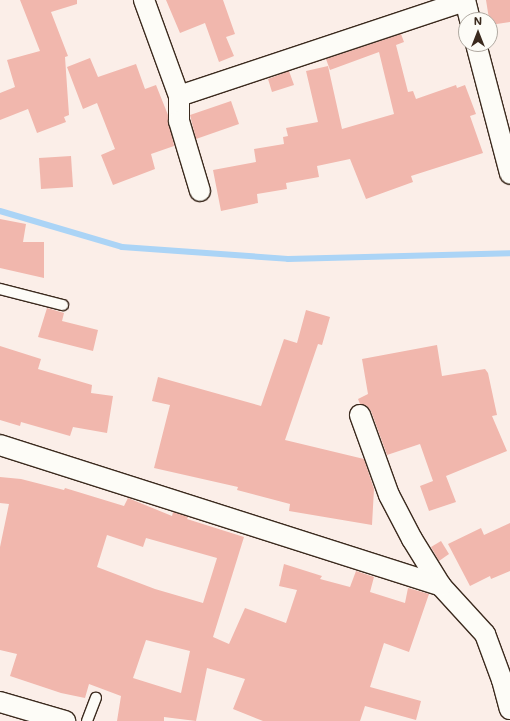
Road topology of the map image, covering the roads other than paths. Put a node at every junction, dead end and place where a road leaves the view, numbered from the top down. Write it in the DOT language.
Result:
graph roads {
  1 [pos="144,0"];
  2 [pos="465,1"];
  3 [pos="468,12"];
  4 [pos="478,52"];
  5 [pos="179,96"];
  6 [pos="510,174"];
  7 [pos="200,191"];
  8 [pos="0,290"];
  9 [pos="64,305"];
  10 [pos="360,415"];
  11 [pos="0,445"];
  12 [pos="440,586"];
  13 [pos="96,698"];
  14 [pos="0,702"];
  15 [pos="510,709"];
  16 [pos="65,721"];
  17 [pos="87,721"];
  1 -- 5 [label="street"];
  2 -- 3 [label="street"];
  2 -- 5 [label="street"];
  4 -- 6 [label="street"];
  5 -- 7 [label="street"];
  8 -- 9 [label="lane"];
  10 -- 12 [label="street"];
  11 -- 12 [label="street"];
  12 -- 15 [label="street"];
  13 -- 17 [label="lane"];
  14 -- 16 [label="street"];
}
